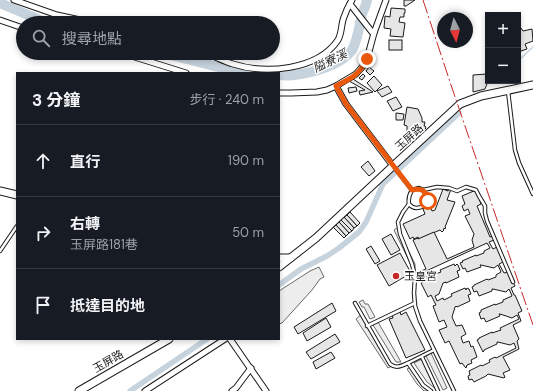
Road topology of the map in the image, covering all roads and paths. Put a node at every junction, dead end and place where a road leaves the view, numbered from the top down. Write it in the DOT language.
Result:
graph roads {
  1 [pos="14,0"];
  2 [pos="386,0"];
  3 [pos="351,4"];
  4 [pos="65,16"];
  5 [pos="0,20"];
  6 [pos="16,26"];
  7 [pos="373,33"];
  8 [pos="144,60"];
  9 [pos="222,60"];
  10 [pos="183,72"];
  11 [pos="533,85"];
  12 [pos="336,86"];
  13 [pos="508,90"];
  14 [pos="280,93"];
  15 [pos="393,166"];
  16 [pos="412,190"];
  17 [pos="423,190"];
  18 [pos="0,191"];
  19 [pos="533,194"];
  20 [pos="16,195"];
  21 [pos="409,204"];
  22 [pos="16,227"];
  23 [pos="0,251"];
  24 [pos="280,258"];
  25 [pos="290,258"];
  26 [pos="280,266"];
  27 [pos="513,282"];
  28 [pos="355,303"];
  29 [pos="415,303"];
  30 [pos="367,326"];
  31 [pos="167,340"];
  32 [pos="223,340"];
  33 [pos="231,340"];
  34 [pos="434,350"];
  35 [pos="422,357"];
  36 [pos="408,363"];
  37 [pos="251,368"];
  38 [pos="79,391"];
  39 [pos="144,391"];
  40 [pos="232,391"];
  41 [pos="266,391"];
  42 [pos="431,391"];
  43 [pos="438,391"];
  44 [pos="454,391"];
  1 -- 4 [label="street"];
  2 -- 7 [label="street"];
  3 -- 7 [label="street"];
  3 -- 9 [label="street"];
  5 -- 6 [label="street"];
  7 -- 12 [label="street"];
  8 -- 10 [label="street"];
  11 -- 13 [label="street, 玉屏路"];
  12 -- 14 [label="street"];
  12 -- 15 [label="street"];
  13 -- 15 [label="street, 玉屏路"];
  13 -- 19 [label="lane"];
  15 -- 16 [label="lane"];
  15 -- 25 [label="street, 玉屏路"];
  16 -- 17 [label="lane"];
  16 -- 21 [label="lane"];
  17 -- 21 [label="lane"];
  17 -- 27 [label="lane"];
  18 -- 20 [label="street"];
  21 -- 29 [label="lane"];
  22 -- 23 [label="lane"];
  24 -- 25 [label="street"];
  25 -- 26 [label="street, 玉屏路"];
  28 -- 30 [label="lane"];
  29 -- 30 [label="lane"];
  29 -- 34 [label="lane"];
  30 -- 36 [label="lane"];
  31 -- 38 [label="street, 玉屏路"];
  32 -- 39 [label="street"];
  33 -- 37 [label="street"];
  34 -- 35 [label="lane"];
  34 -- 44 [label="lane"];
  35 -- 36 [label="lane"];
  35 -- 43 [label="lane"];
  36 -- 42 [label="lane"];
  37 -- 40 [label="street"];
  37 -- 41 [label="street"];
}
